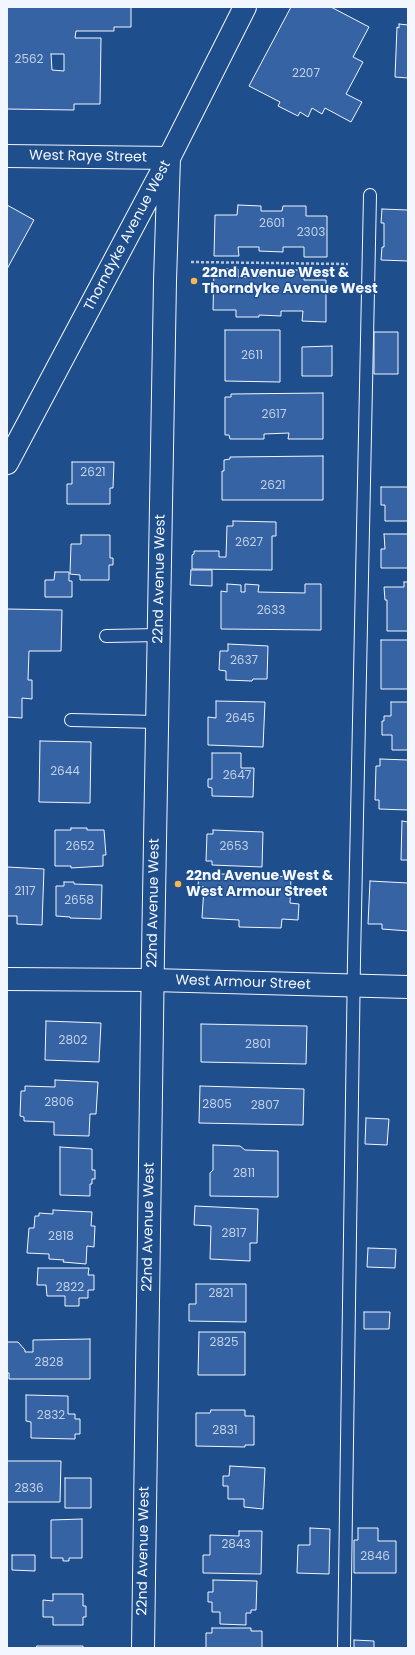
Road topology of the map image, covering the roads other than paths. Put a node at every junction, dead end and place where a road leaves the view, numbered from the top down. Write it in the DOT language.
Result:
graph roads {
  1 [pos="244,7"];
  2 [pos="7,156"];
  3 [pos="169,158"];
  4 [pos="370,195"];
  5 [pos="7,463"];
  6 [pos="159,635"];
  7 [pos="106,636"];
  8 [pos="71,720"];
  9 [pos="158,722"];
  10 [pos="7,979"];
  11 [pos="152,980"];
  12 [pos="354,986"];
  13 [pos="408,987"];
  14 [pos="143,1648"];
  15 [pos="344,1648"];
  1 -- 3 [label="street, Thorndyke Avenue West"];
  2 -- 3 [label="street, West Raye Street"];
  3 -- 5 [label="street, Thorndyke Avenue West"];
  3 -- 6 [label="street, 22nd Avenue West"];
  4 -- 12 [label="lane"];
  6 -- 7 [label="lane"];
  6 -- 9 [label="street, 22nd Avenue West"];
  8 -- 9 [label="lane"];
  9 -- 11 [label="street, 22nd Avenue West"];
  10 -- 11 [label="street, West Armour Street"];
  11 -- 12 [label="street, West Armour Street"];
  11 -- 14 [label="street, 22nd Avenue West"];
  12 -- 13 [label="street, West Armour Street"];
  12 -- 15 [label="lane"];
}
